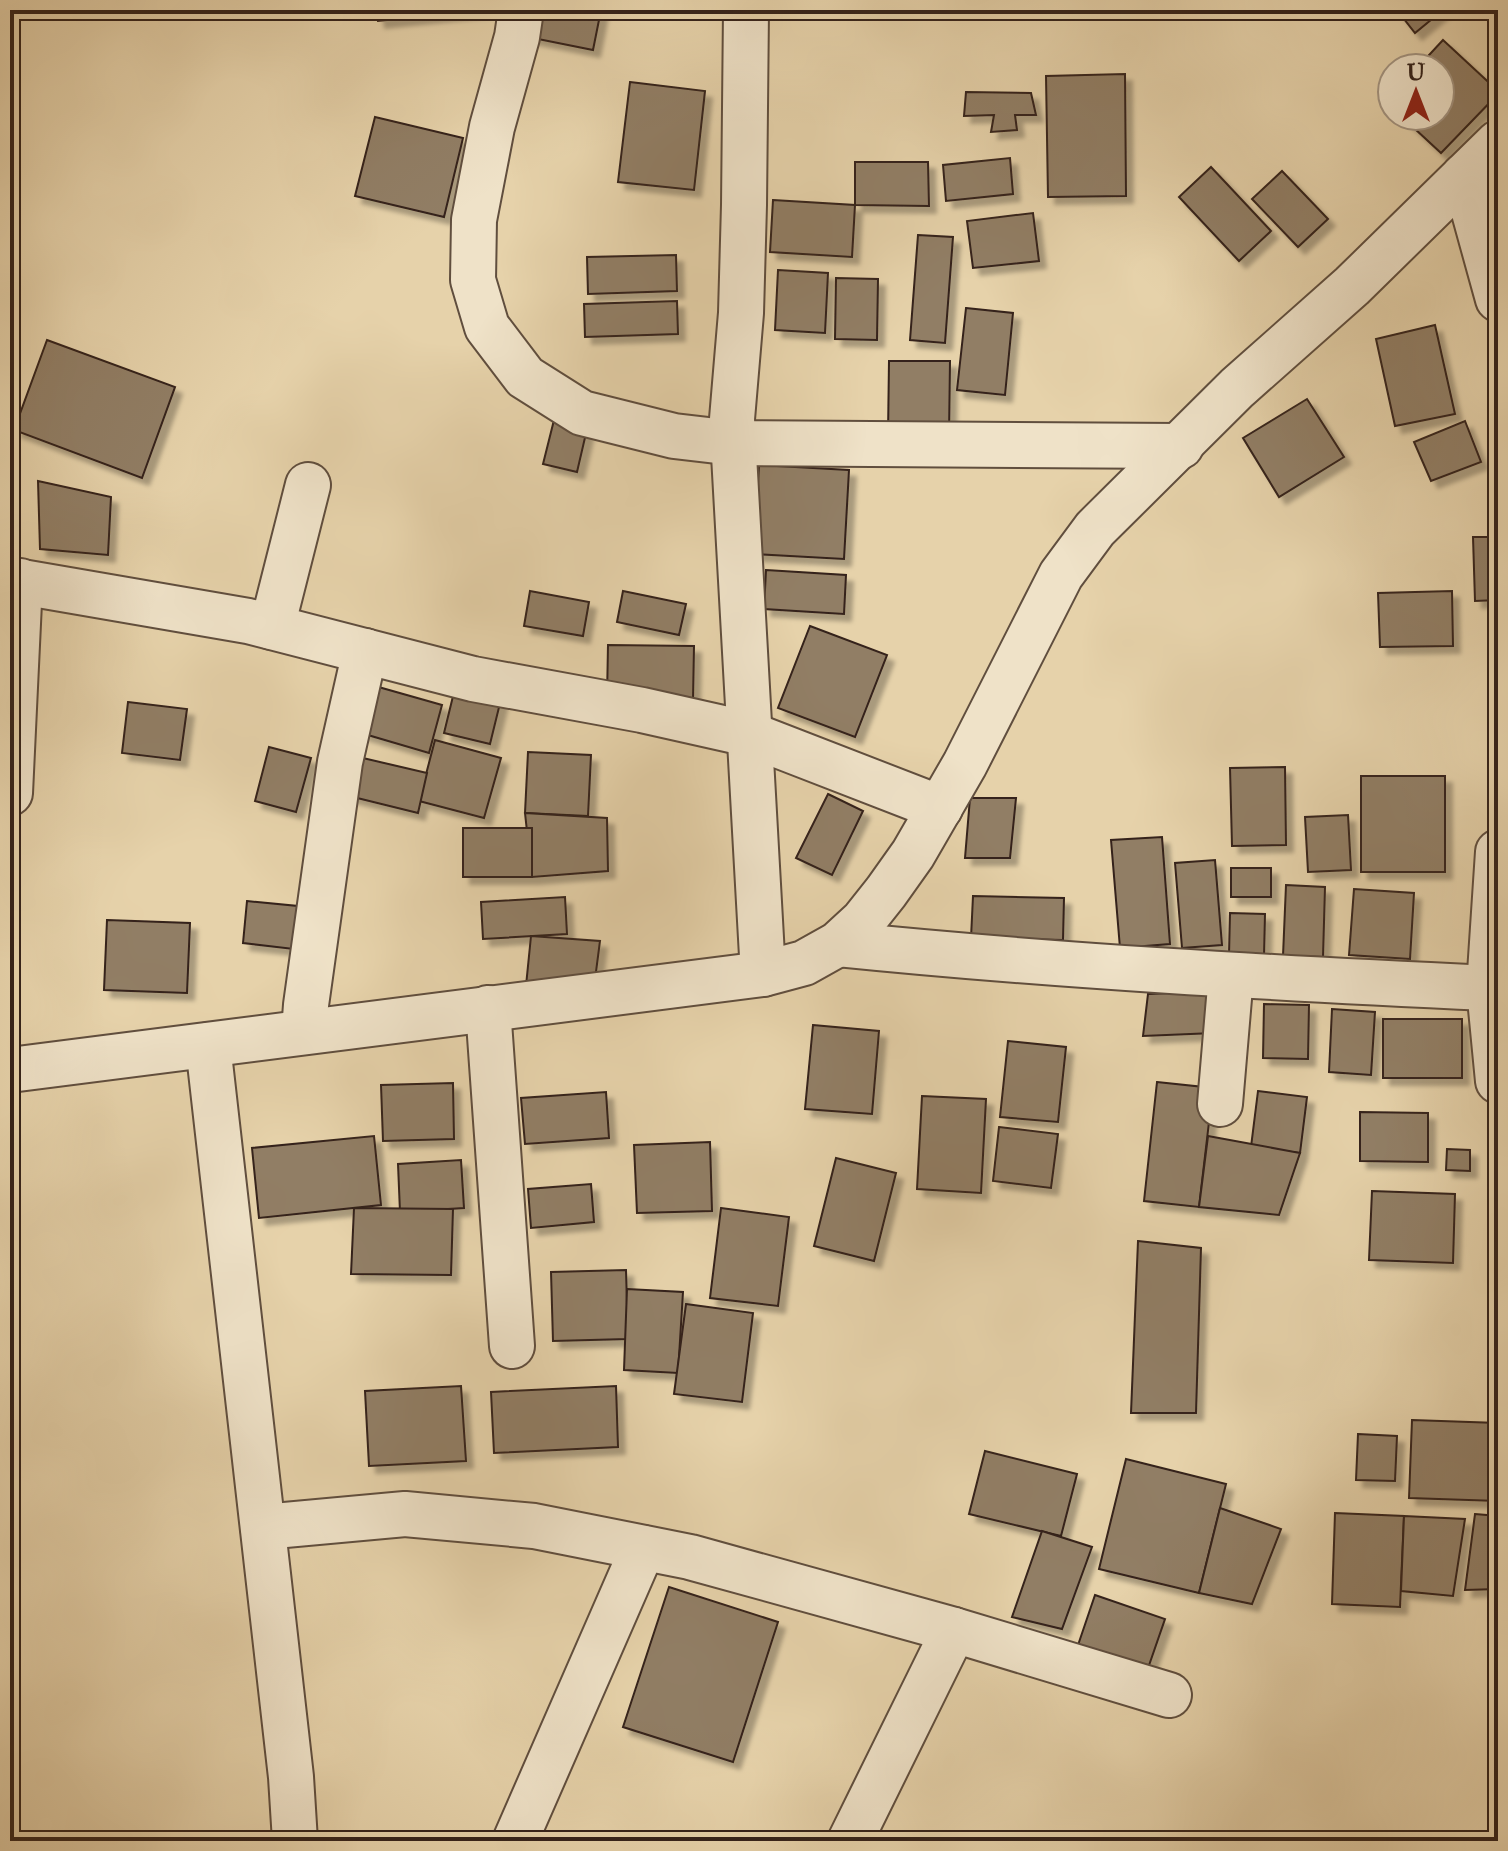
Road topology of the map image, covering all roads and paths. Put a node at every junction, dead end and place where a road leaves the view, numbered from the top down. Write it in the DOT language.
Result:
graph roads {
  1 [pos="521,10"];
  2 [pos="746,10"];
  3 [pos="1498,143"];
  4 [pos="1464,176"];
  5 [pos="1498,299"];
  6 [pos="734,443"];
  7 [pos="1181,446"];
  8 [pos="308,485"];
  9 [pos="15,581"];
  10 [pos="272,627"];
  11 [pos="365,651"];
  12 [pos="749,734"];
  13 [pos="10,793"];
  14 [pos="940,808"];
  15 [pos="1498,852"];
  16 [pos="838,944"];
  17 [pos="763,974"];
  18 [pos="1231,975"];
  19 [pos="1492,977"];
  20 [pos="488,1008"];
  21 [pos="304,1032"];
  22 [pos="208,1045"];
  23 [pos="10,1070"];
  24 [pos="1498,1081"];
  25 [pos="1220,1104"];
  26 [pos="512,1346"];
  27 [pos="263,1527"];
  28 [pos="643,1548"];
  29 [pos="954,1630"];
  30 [pos="1169,1695"];
  31 [pos="295,1841"];
  32 [pos="515,1841"];
  33 [pos="850,1841"];
  1 -- 6 [label="street"];
  2 -- 6 [label="street"];
  3 -- 4 [label="street"];
  4 -- 5 [label="street"];
  4 -- 7 [label="street"];
  6 -- 7 [label="street"];
  6 -- 12 [label="street"];
  7 -- 14 [label="street"];
  8 -- 10 [label="street"];
  9 -- 10 [label="street"];
  9 -- 13 [label="street"];
  10 -- 11 [label="street"];
  11 -- 12 [label="street"];
  11 -- 21 [label="street"];
  12 -- 14 [label="street"];
  12 -- 17 [label="street"];
  14 -- 16 [label="street"];
  15 -- 19 [label="street"];
  16 -- 17 [label="street"];
  16 -- 18 [label="street"];
  17 -- 20 [label="street"];
  18 -- 19 [label="street"];
  18 -- 25 [label="street"];
  19 -- 24 [label="street"];
  20 -- 21 [label="street"];
  20 -- 26 [label="street"];
  21 -- 22 [label="street"];
  22 -- 23 [label="street"];
  22 -- 27 [label="street"];
  27 -- 28 [label="street"];
  27 -- 31 [label="street"];
  28 -- 29 [label="street"];
  28 -- 32 [label="street"];
  29 -- 30 [label="street"];
  29 -- 33 [label="street"];
}
